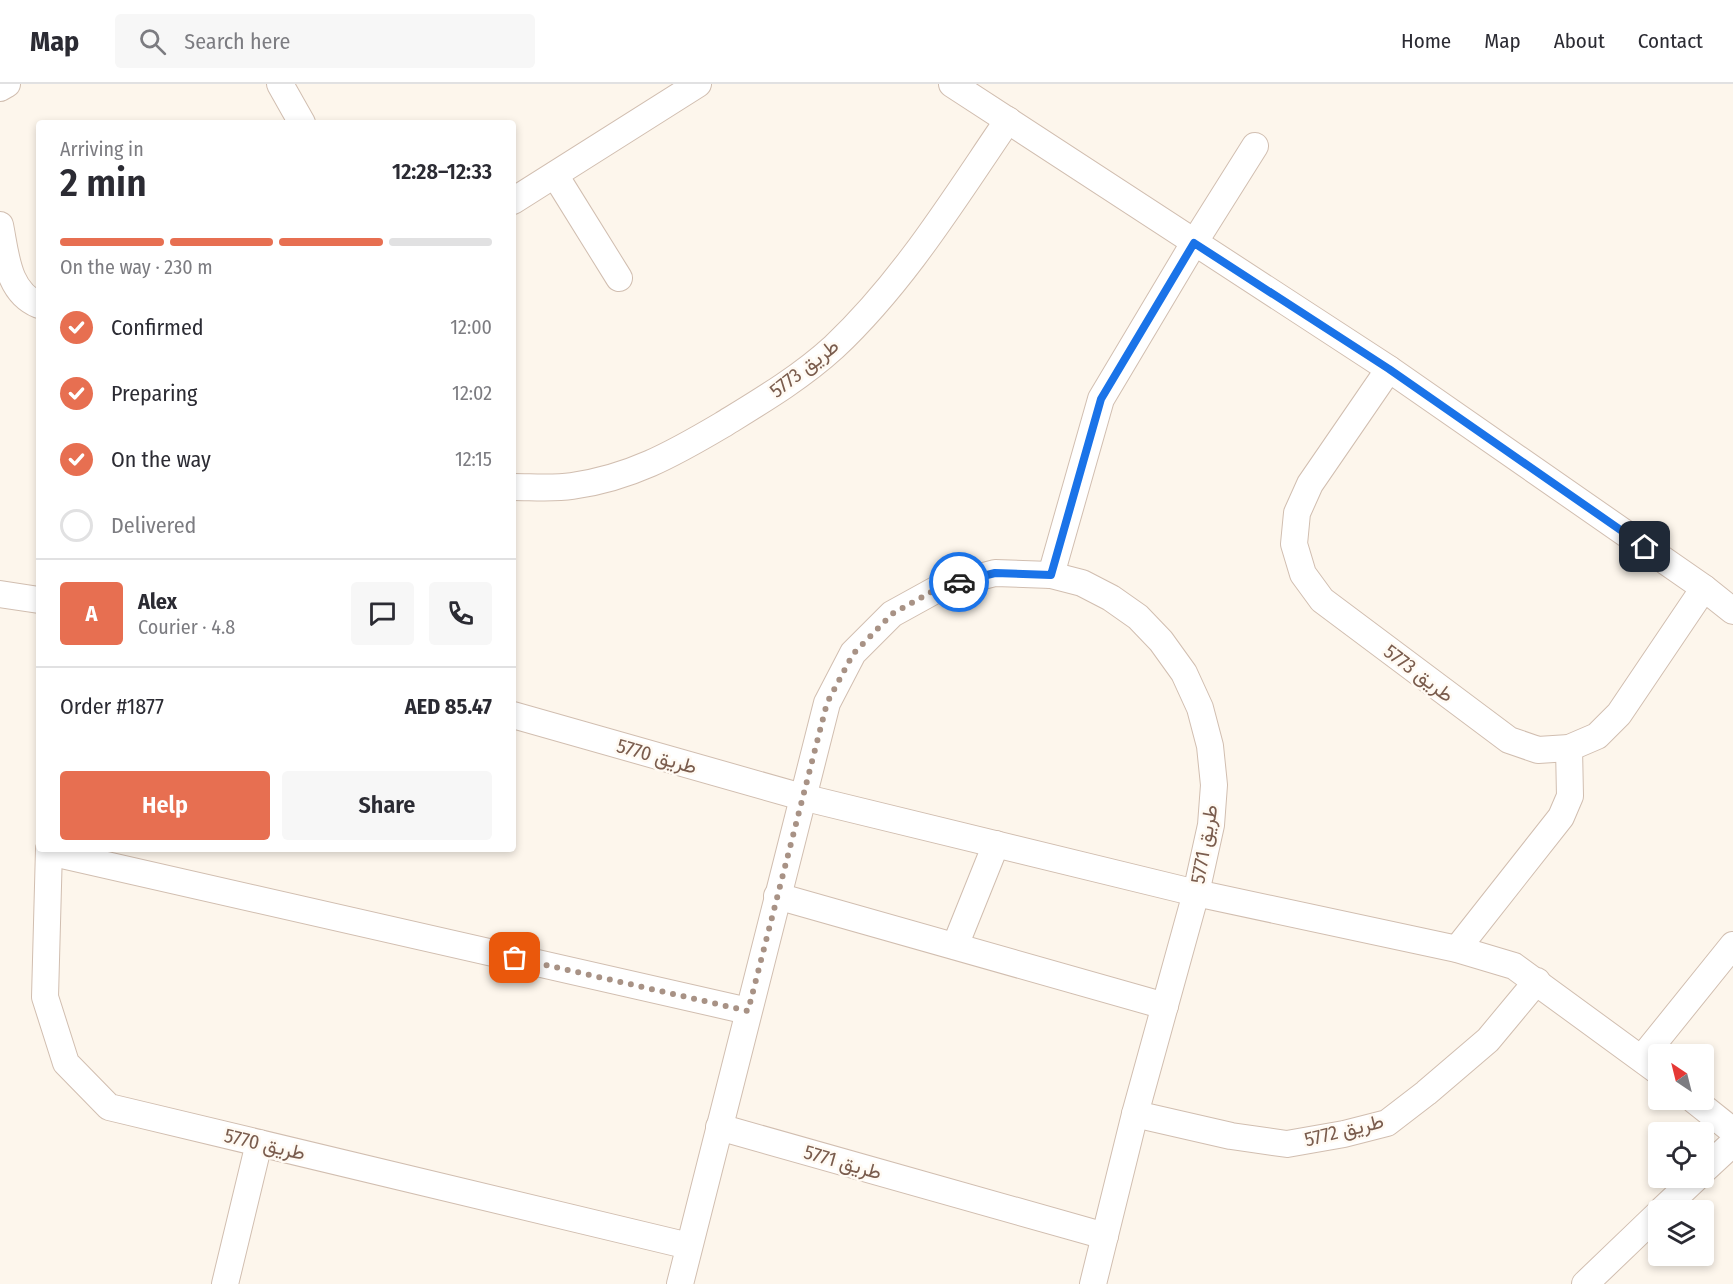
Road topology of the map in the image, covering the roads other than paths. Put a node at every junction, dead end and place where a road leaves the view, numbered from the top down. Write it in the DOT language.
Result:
graph roads {
  1 [pos="7,84"];
  2 [pos="280,84"];
  3 [pos="698,84"];
  4 [pos="952,84"];
  5 [pos="0,88"];
  6 [pos="300,120"];
  7 [pos="1008,120"];
  8 [pos="1255,146"];
  9 [pos="555,175"];
  10 [pos="516,199"];
  11 [pos="0,225"];
  12 [pos="1194,243"];
  13 [pos="619,278"];
  14 [pos="36,304"];
  15 [pos="1389,369"];
  16 [pos="516,487"];
  17 [pos="1051,575"];
  18 [pos="1704,588"];
  19 [pos="0,594"];
  20 [pos="36,600"];
  21 [pos="1733,611"];
  22 [pos="516,716"];
  23 [pos="1569,748"];
  24 [pos="802,797"];
  25 [pos="996,844"];
  26 [pos="49,852"];
  27 [pos="58,852"];
  28 [pos="1196,892"];
  29 [pos="777,896"];
  30 [pos="1733,945"];
  31 [pos="955,946"];
  32 [pos="1457,949"];
  33 [pos="1537,981"];
  34 [pos="1165,1006"];
  35 [pos="748,1011"];
  36 [pos="1665,1044"];
  37 [pos="1648,1063"];
  38 [pos="1707,1110"];
  39 [pos="1135,1114"];
  40 [pos="719,1126"];
  41 [pos="1733,1131"];
  42 [pos="259,1143"];
  43 [pos="1733,1143"];
  44 [pos="1714,1161"];
  45 [pos="1685,1188"];
  46 [pos="1673,1200"];
  47 [pos="1648,1224"];
  48 [pos="1105,1236"];
  49 [pos="689,1246"];
  50 [pos="225,1284"];
  51 [pos="680,1284"];
  52 [pos="1093,1284"];
  53 [pos="1585,1284"];
  1 -- 5 [label="street"];
  2 -- 6 [label="street"];
  3 -- 9 [label="street"];
  4 -- 7 [label="street"];
  7 -- 12 [label="street"];
  7 -- 16 [label="street, طريق 5773"];
  8 -- 12 [label="street"];
  9 -- 10 [label="street"];
  9 -- 13 [label="street"];
  11 -- 14 [label="street"];
  12 -- 15 [label="street"];
  12 -- 17 [label="street"];
  15 -- 18 [label="street"];
  15 -- 23 [label="street, طريق 5773"];
  17 -- 24 [label="street"];
  17 -- 28 [label="street, طريق 5771"];
  18 -- 21 [label="street"];
  18 -- 23 [label="street, طريق 5773"];
  19 -- 20 [label="street"];
  22 -- 24 [label="street, طريق 5770"];
  23 -- 32 [label="street"];
  24 -- 25 [label="street, طريق 5770"];
  24 -- 29 [label="street"];
  25 -- 28 [label="street, طريق 5770"];
  25 -- 31 [label="street"];
  26 -- 42 [label="street, طريق 5770"];
  27 -- 35 [label="street, طريق 5770"];
  28 -- 32 [label="street"];
  28 -- 34 [label="street, طريق 5771"];
  29 -- 31 [label="street"];
  29 -- 35 [label="street"];
  30 -- 36 [label="street"];
  31 -- 34 [label="street"];
  32 -- 33 [label="street"];
  33 -- 37 [label="street"];
  33 -- 39 [label="street, طريق 5772"];
  34 -- 39 [label="street, طريق 5771"];
  35 -- 40 [label="street"];
  38 -- 41 [label="street"];
  39 -- 48 [label="street, طريق 5771"];
  40 -- 48 [label="street, طريق 5771"];
  40 -- 49 [label="street"];
  42 -- 49 [label="street, طريق 5770"];
  42 -- 50 [label="street"];
  43 -- 44 [label="street"];
  45 -- 46 [label="street"];
  47 -- 53 [label="street"];
  48 -- 52 [label="street, طريق 5771"];
  49 -- 51 [label="street"];
}
